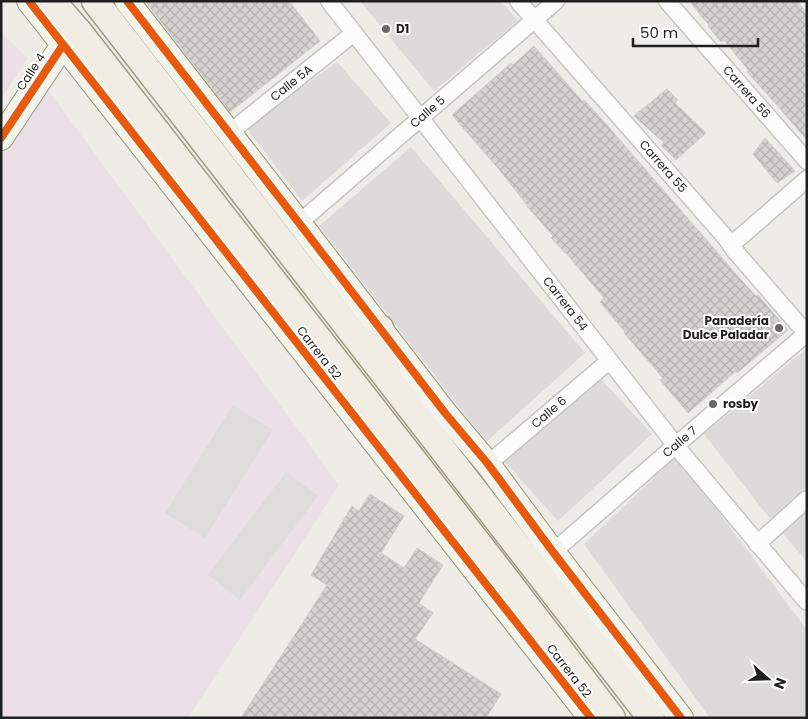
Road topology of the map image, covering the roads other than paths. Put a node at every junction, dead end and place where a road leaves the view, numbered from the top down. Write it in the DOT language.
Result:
graph roads {
  1 [pos="28,1"];
  2 [pos="52,1"];
  3 [pos="95,1"];
  4 [pos="127,1"];
  5 [pos="329,1"];
  6 [pos="518,1"];
  7 [pos="556,1"];
  8 [pos="666,1"];
  9 [pos="535,21"];
  10 [pos="354,33"];
  11 [pos="63,45"];
  12 [pos="421,118"];
  13 [pos="229,133"];
  14 [pos="1,138"];
  15 [pos="807,160"];
  16 [pos="807,179"];
  17 [pos="299,222"];
  18 [pos="731,245"];
  19 [pos="380,328"];
  20 [pos="806,333"];
  21 [pos="609,361"];
  22 [pos="389,380"];
  23 [pos="676,445"];
  24 [pos="488,464"];
  25 [pos="807,499"];
  26 [pos="757,544"];
  27 [pos="554,552"];
  28 [pos="466,558"];
  29 [pos="492,561"];
  30 [pos="807,602"];
  31 [pos="635,697"];
  32 [pos="605,716"];
  33 [pos="651,718"];
  34 [pos="665,718"];
  35 [pos="681,718"];
  1 -- 11 [label="street, Carrera 52"];
  2 -- 29 [label="main road, Carrera 52"];
  3 -- 22 [label="main road"];
  4 -- 13 [label="street"];
  5 -- 10 [label="street, Carrera 54"];
  6 -- 9 [label="street, Carrera 55"];
  7 -- 9 [label="street, Calle 5"];
  8 -- 15 [label="street, Carrera 56"];
  9 -- 12 [label="street, Calle 5"];
  9 -- 18 [label="street, Carrera 55"];
  10 -- 12 [label="street, Carrera 54"];
  10 -- 13 [label="street, Calle 5A"];
  11 -- 14 [label="street, Calle 4"];
  11 -- 28 [label="street, Carrera 52"];
  12 -- 17 [label="street, Calle 5"];
  12 -- 21 [label="street, Carrera 54"];
  13 -- 17 [label="street"];
  16 -- 18 [label="street"];
  17 -- 19 [label="street"];
  18 -- 20 [label="street, Carrera 55"];
  19 -- 22 [label="main road"];
  19 -- 24 [label="street"];
  20 -- 23 [label="street, Calle 7"];
  21 -- 23 [label="street, Carrera 54"];
  21 -- 24 [label="street, Calle 6"];
  22 -- 31 [label="main road"];
  23 -- 26 [label="street, Carrera 54"];
  23 -- 27 [label="street, Calle 7"];
  24 -- 27 [label="street"];
  25 -- 26 [label="street"];
  26 -- 30 [label="street, Carrera 54"];
  27 -- 35 [label="street"];
  28 -- 29 [label="main road"];
  28 -- 32 [label="street, Carrera 52"];
  29 -- 32 [label="main road, Carrera 52"];
  31 -- 33 [label="main road"];
  31 -- 34 [label="main road"];
}
